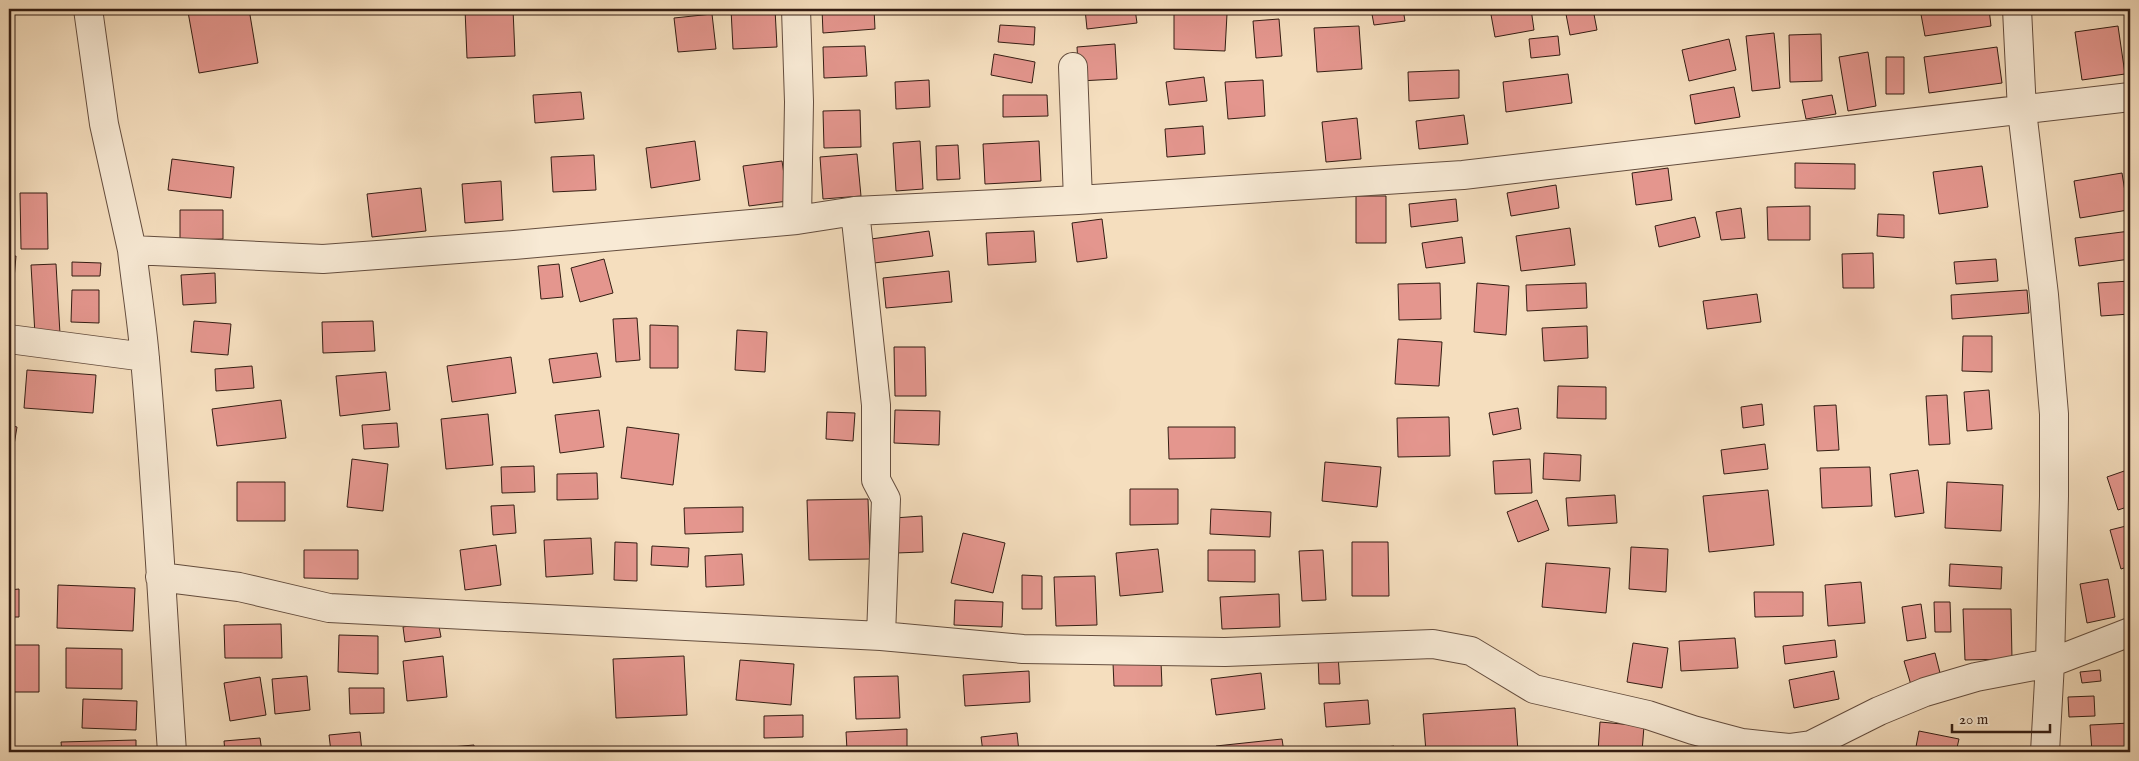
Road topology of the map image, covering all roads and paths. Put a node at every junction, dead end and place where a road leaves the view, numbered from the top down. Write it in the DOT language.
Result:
graph roads {
  1 [pos="88,9"];
  2 [pos="796,9"];
  3 [pos="2017,9"];
  4 [pos="1073,67"];
  5 [pos="2130,97"];
  6 [pos="2022,111"];
  7 [pos="1078,200"];
  8 [pos="855,211"];
  9 [pos="797,220"];
  10 [pos="132,250"];
  11 [pos="9,339"];
  12 [pos="145,357"];
  13 [pos="160,576"];
  14 [pos="2130,632"];
  15 [pos="881,636"];
  16 [pos="2050,663"];
  17 [pos="172,752"];
  18 [pos="2045,752"];
  1 -- 10 [label="street"];
  2 -- 9 [label="street"];
  3 -- 6 [label="street"];
  4 -- 7 [label="street"];
  5 -- 6 [label="street"];
  6 -- 7 [label="street"];
  6 -- 16 [label="street"];
  7 -- 8 [label="street"];
  8 -- 9 [label="street"];
  8 -- 15 [label="street"];
  9 -- 10 [label="street"];
  10 -- 12 [label="street"];
  11 -- 12 [label="street"];
  12 -- 13 [label="street"];
  13 -- 15 [label="street"];
  13 -- 17 [label="street"];
  14 -- 16 [label="street"];
  15 -- 16 [label="street"];
  16 -- 18 [label="street"];
}
